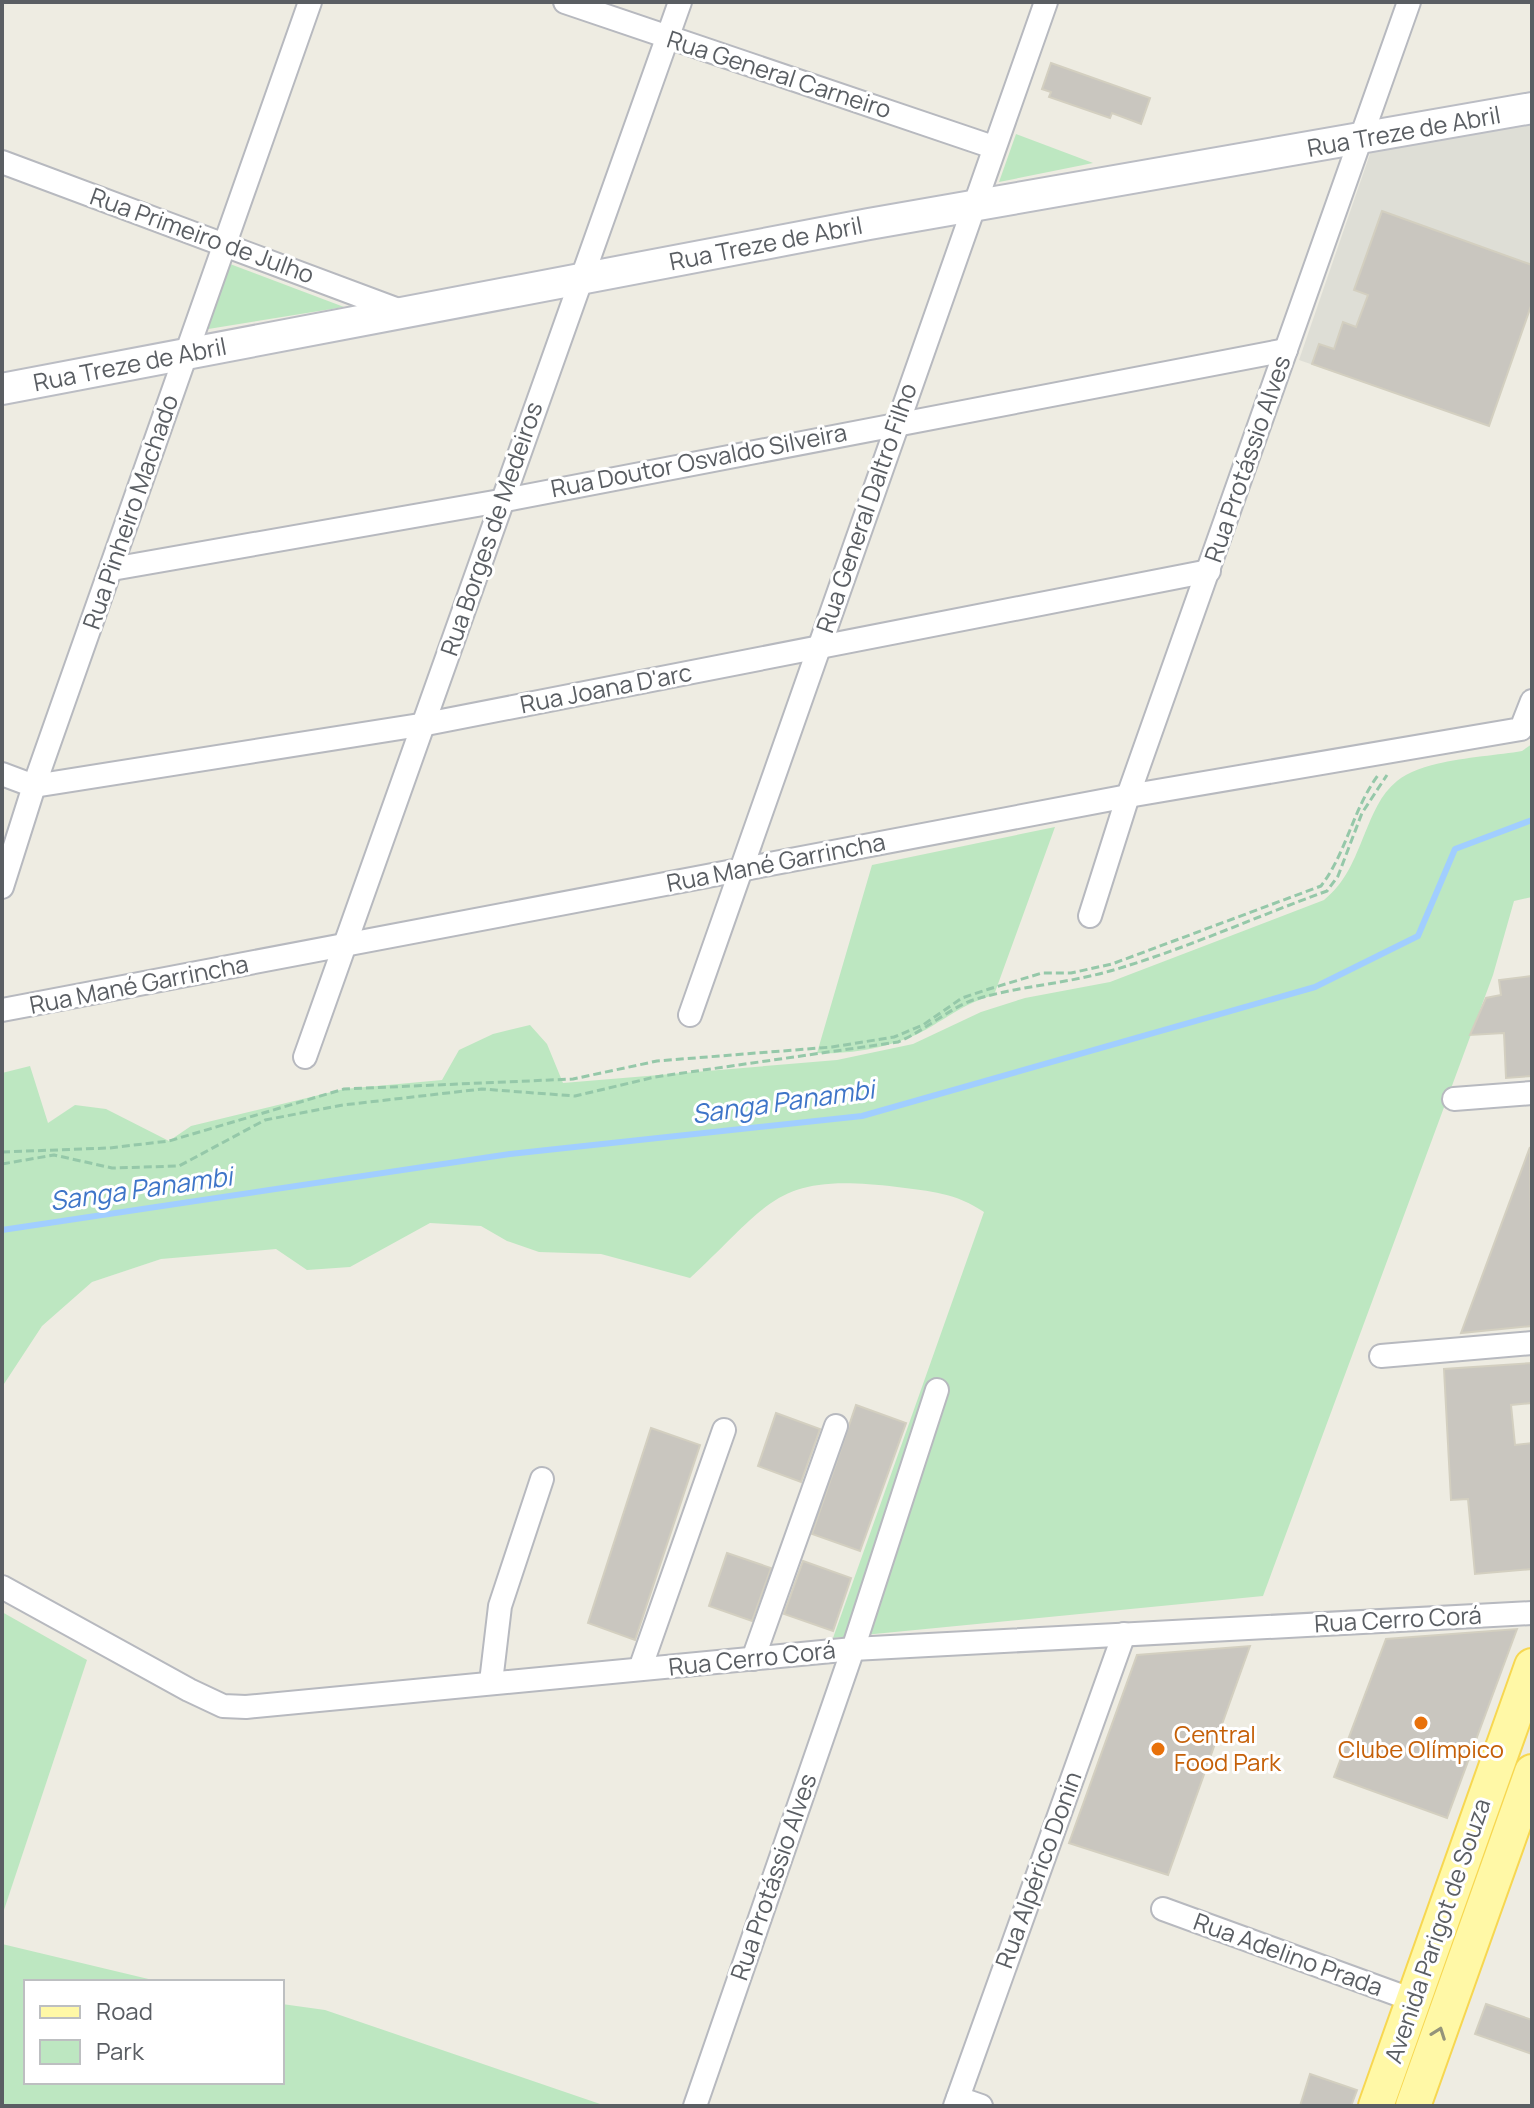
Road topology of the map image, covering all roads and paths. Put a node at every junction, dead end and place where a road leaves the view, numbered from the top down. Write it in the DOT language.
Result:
graph roads {
  1 [pos="310,2"];
  2 [pos="565,2"];
  3 [pos="680,2"];
  4 [pos="1046,2"];
  5 [pos="1409,2"];
  6 [pos="667,39"];
  7 [pos="1532,108"];
  8 [pos="1360,140"];
  9 [pos="993,147"];
  10 [pos="2,162"];
  11 [pos="972,208"];
  12 [pos="225,243"];
  13 [pos="578,280"];
  14 [pos="401,311"];
  15 [pos="1286,350"];
  16 [pos="185,356"];
  17 [pos="2,389"];
  18 [pos="896,422"];
  19 [pos="500,501"];
  20 [pos="112,569"];
  21 [pos="1209,571"];
  22 [pos="818,647"];
  23 [pos="1532,701"];
  24 [pos="426,724"];
  25 [pos="1383,769"];
  26 [pos="1396,769"];
  27 [pos="2,774"];
  28 [pos="34,786"];
  29 [pos="1128,796"];
  30 [pos="739,870"];
  31 [pos="2,887"];
  32 [pos="1090,916"];
  33 [pos="345,947"];
  34 [pos="2,1010"];
  35 [pos="690,1015"];
  36 [pos="305,1057"];
  37 [pos="1532,1093"];
  38 [pos="1454,1099"];
  39 [pos="2,1152"];
  40 [pos="2,1164"];
  41 [pos="1532,1343"];
  42 [pos="1381,1356"];
  43 [pos="937,1390"];
  44 [pos="836,1426"];
  45 [pos="724,1430"];
  46 [pos="542,1479"];
  47 [pos="2,1587"];
  48 [pos="1532,1613"];
  49 [pos="1124,1634"];
  50 [pos="853,1649"];
  51 [pos="753,1659"];
  52 [pos="1532,1666"];
  53 [pos="640,1669"];
  54 [pos="491,1682"];
  55 [pos="1532,1772"];
  56 [pos="1163,1909"];
  57 [pos="1413,2000"];
  58 [pos="956,2102"];
  59 [pos="695,2106"];
  60 [pos="981,2106"];
  61 [pos="1376,2106"];
  62 [pos="1413,2106"];
  1 -- 12 [label="street, Rua Pinheiro Machado"];
  2 -- 6 [label="street, Rua General Carneiro"];
  3 -- 6 [label="street, Rua Borges de Medeiros"];
  4 -- 9 [label="street, Rua General Daltro Filho"];
  5 -- 8 [label="street, Rua Protássio Alves"];
  6 -- 9 [label="street, Rua General Carneiro"];
  6 -- 13 [label="street, Rua Borges de Medeiros"];
  7 -- 8 [label="street, Rua Treze de Abril"];
  8 -- 11 [label="street, Rua Treze de Abril"];
  8 -- 15 [label="street, Rua Protássio Alves"];
  9 -- 11 [label="street, Rua General Daltro Filho"];
  10 -- 12 [label="street, Rua Primeiro de Julho"];
  11 -- 13 [label="street, Rua Treze de Abril"];
  11 -- 18 [label="street, Rua General Daltro Filho"];
  12 -- 14 [label="street, Rua Primeiro de Julho"];
  12 -- 16 [label="street, Rua Pinheiro Machado"];
  13 -- 14 [label="street, Rua Treze de Abril"];
  13 -- 19 [label="street, Rua Borges de Medeiros"];
  14 -- 16 [label="street, Rua Treze de Abril"];
  15 -- 18 [label="street, Rua Doutor Osvaldo Silveira"];
  15 -- 21 [label="street, Rua Protássio Alves"];
  16 -- 17 [label="street, Rua Treze de Abril"];
  16 -- 20 [label="street, Rua Pinheiro Machado"];
  18 -- 19 [label="street, Rua Doutor Osvaldo Silveira"];
  18 -- 22 [label="street, Rua General Daltro Filho"];
  19 -- 20 [label="street, Rua Doutor Osvaldo Silveira"];
  19 -- 24 [label="street, Rua Borges de Medeiros"];
  20 -- 28 [label="street, Rua Pinheiro Machado"];
  21 -- 22 [label="street, Rua Joana D'arc"];
  21 -- 29 [label="street, Rua Protássio Alves"];
  22 -- 24 [label="street, Rua Joana D'arc"];
  22 -- 30 [label="street, Rua General Daltro Filho"];
  23 -- 29 [label="street, Rua Mané Garrincha"];
  24 -- 28 [label="street, Rua Joana D'arc"];
  24 -- 33 [label="street, Rua Borges de Medeiros"];
  25 -- 39 [label="path"];
  26 -- 40 [label="path"];
  27 -- 28 [label="street, Rua Joana D'arc"];
  28 -- 31 [label="street, Rua Pinheiro Machado"];
  29 -- 30 [label="street, Rua Mané Garrincha"];
  29 -- 32 [label="street, Rua Protássio Alves"];
  30 -- 33 [label="street, Rua Mané Garrincha"];
  30 -- 35 [label="street, Rua General Daltro Filho"];
  33 -- 34 [label="street, Rua Mané Garrincha"];
  33 -- 36 [label="street, Rua Borges de Medeiros"];
  37 -- 38 [label="street"];
  41 -- 42 [label="street"];
  43 -- 50 [label="street, Rua Protássio Alves"];
  44 -- 51 [label="street"];
  45 -- 53 [label="street"];
  46 -- 54 [label="street"];
  47 -- 54 [label="street, Rua Cerro Corá"];
  48 -- 49 [label="street, Rua Cerro Corá"];
  49 -- 50 [label="street, Rua Cerro Corá"];
  49 -- 58 [label="street, Rua Alpérico Donin"];
  50 -- 51 [label="street, Rua Cerro Corá"];
  50 -- 59 [label="street, Rua Protássio Alves"];
  51 -- 53 [label="street, Rua Cerro Corá"];
  52 -- 57 [label="main road, Avenida Parigot de Souza"];
  53 -- 54 [label="street, Rua Cerro Corá"];
  62 -- 55 [label="main road, Avenida Parigot de Souza, one-way"];
  56 -- 57 [label="street, Rua Adelino Prada"];
  57 -- 61 [label="main road, Avenida Parigot de Souza"];
  58 -- 60 [label="street"];
}
